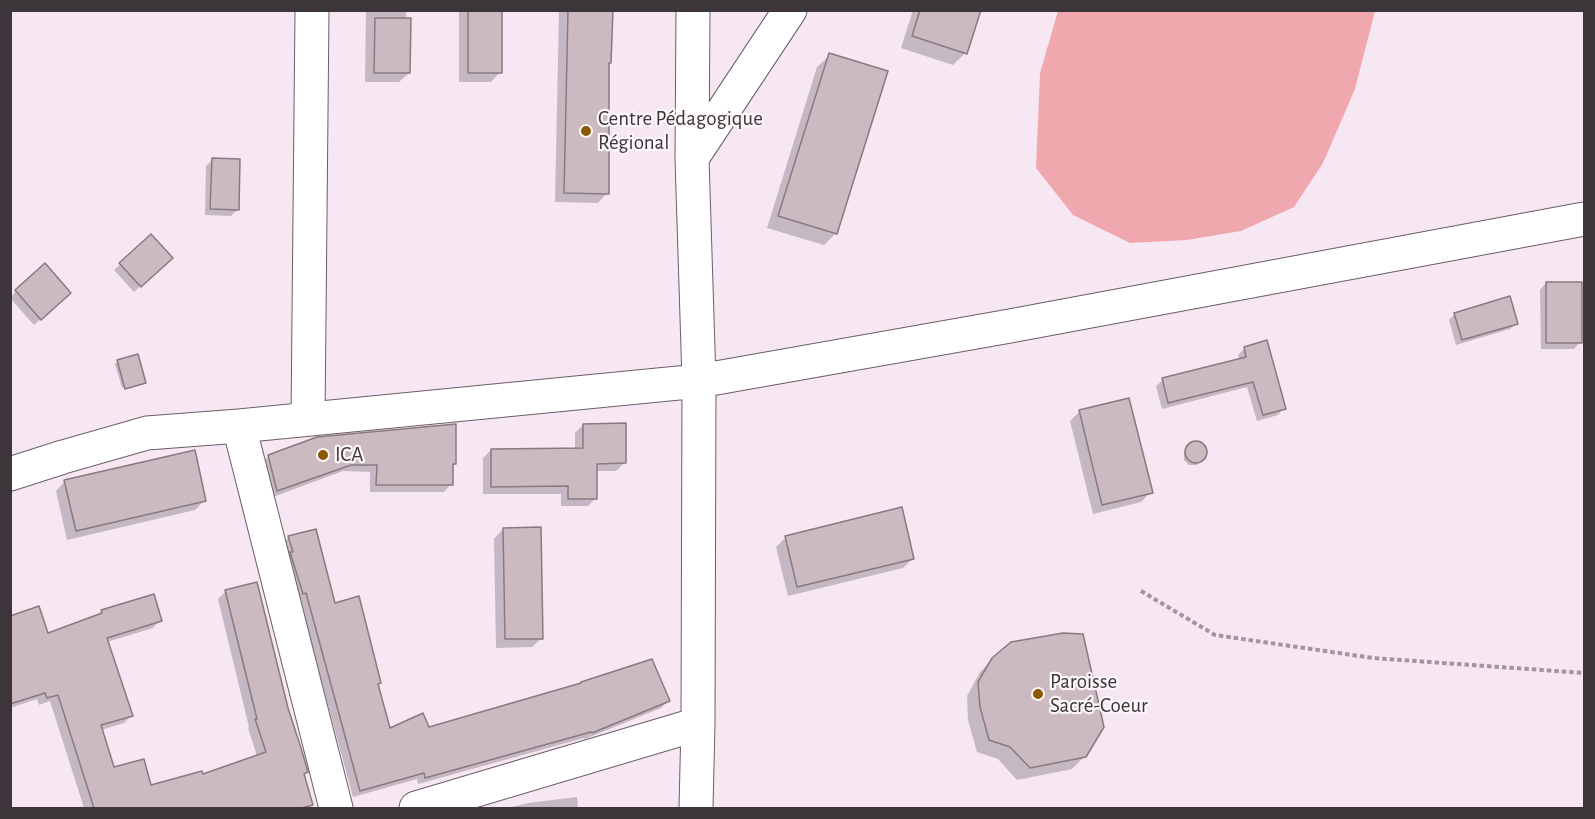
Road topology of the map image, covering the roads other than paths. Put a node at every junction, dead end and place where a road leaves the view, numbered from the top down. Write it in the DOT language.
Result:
graph roads {
  1 [pos="312,10"];
  2 [pos="693,10"];
  3 [pos="789,10"];
  4 [pos="692,158"];
  5 [pos="1584,219"];
  6 [pos="699,381"];
  7 [pos="308,419"];
  8 [pos="239,426"];
  9 [pos="10,474"];
  10 [pos="698,724"];
  11 [pos="336,808"];
  12 [pos="416,808"];
  13 [pos="696,808"];
  1 -- 7 [label="street"];
  2 -- 4 [label="street"];
  3 -- 4 [label="street"];
  4 -- 6 [label="street"];
  5 -- 6 [label="street"];
  6 -- 7 [label="street"];
  6 -- 10 [label="street"];
  7 -- 8 [label="street"];
  8 -- 9 [label="street"];
  8 -- 11 [label="street"];
  10 -- 12 [label="street"];
  10 -- 13 [label="street"];
}
